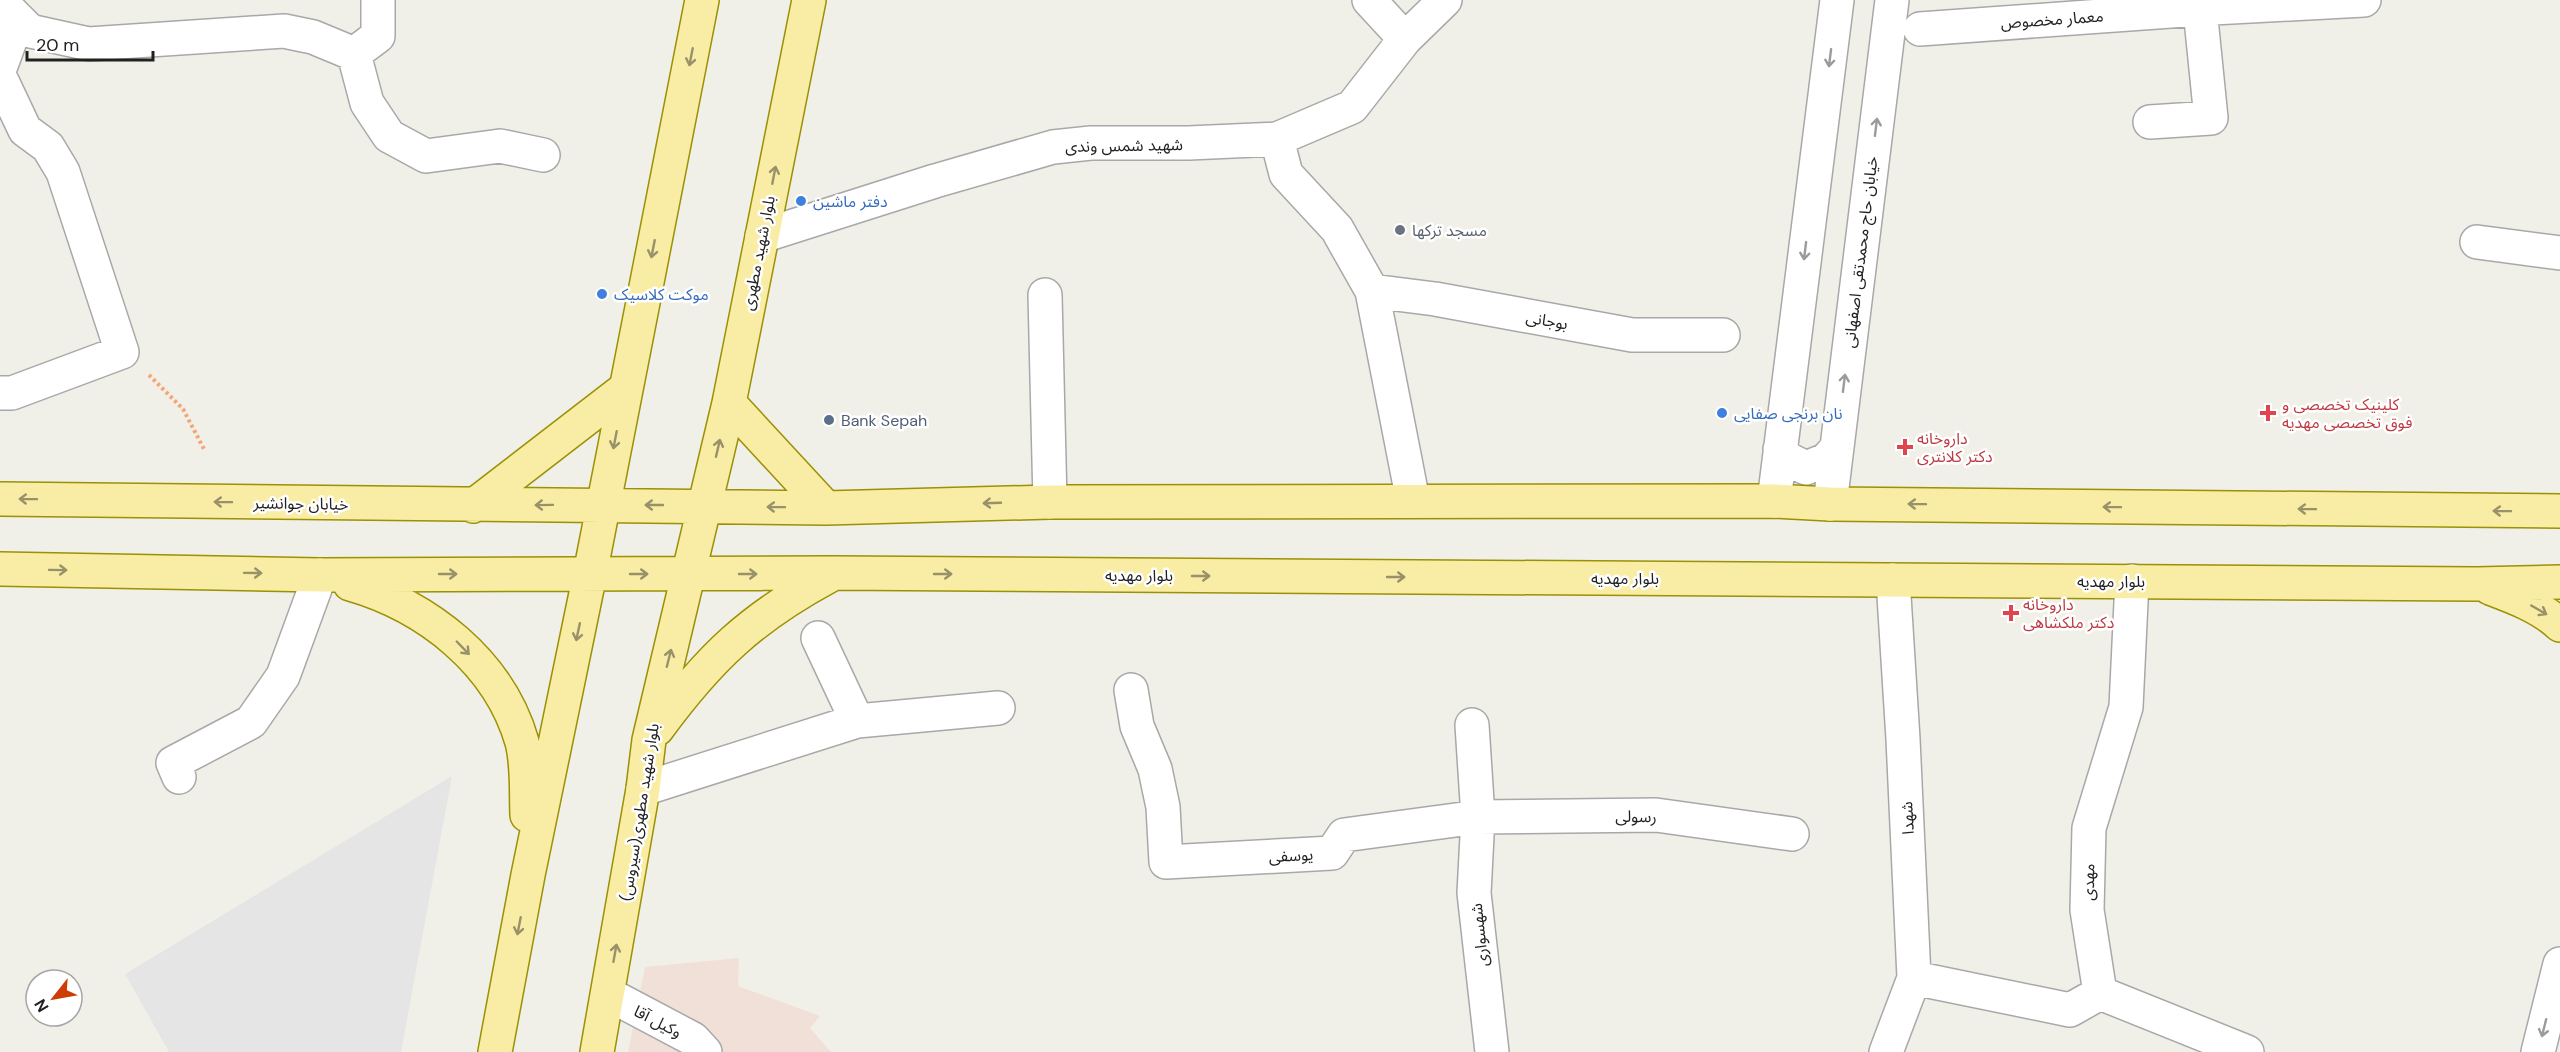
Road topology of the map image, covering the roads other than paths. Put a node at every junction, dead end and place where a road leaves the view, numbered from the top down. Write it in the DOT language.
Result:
graph roads {
  1 [pos="378,0"];
  2 [pos="702,0"];
  3 [pos="809,0"];
  4 [pos="1369,0"];
  5 [pos="1445,0"];
  6 [pos="1837,0"];
  7 [pos="1892,0"];
  8 [pos="2364,0"];
  9 [pos="2209,5"];
  10 [pos="9,11"];
  11 [pos="1920,29"];
  12 [pos="1405,39"];
  13 [pos="354,54"];
  14 [pos="0,68"];
  15 [pos="0,76"];
  16 [pos="2150,122"];
  17 [pos="1277,139"];
  18 [pos="543,155"];
  19 [pos="762,236"];
  20 [pos="2477,242"];
  21 [pos="2560,253"];
  22 [pos="1372,291"];
  23 [pos="1045,295"];
  24 [pos="1723,335"];
  25 [pos="626,388"];
  26 [pos="0,393"];
  27 [pos="729,403"];
  28 [pos="1780,449"];
  29 [pos="1835,450"];
  30 [pos="0,499"];
  31 [pos="1413,501"];
  32 [pos="1774,501"];
  33 [pos="1050,502"];
  34 [pos="603,504"];
  35 [pos="1830,504"];
  36 [pos="705,505"];
  37 [pos="473,506"];
  38 [pos="826,508"];
  39 [pos="2560,511"];
  40 [pos="0,569"];
  41 [pos="834,573"];
  42 [pos="320,574"];
  43 [pos="590,574"];
  44 [pos="689,574"];
  45 [pos="1893,580"];
  46 [pos="2132,581"];
  47 [pos="2560,582"];
  48 [pos="2477,584"];
  49 [pos="2560,625"];
  50 [pos="818,638"];
  51 [pos="1131,690"];
  52 [pos="998,708"];
  53 [pos="857,721"];
  54 [pos="1472,725"];
  55 [pos="649,740"];
  56 [pos="179,777"];
  57 [pos="643,789"];
  58 [pos="1478,817"];
  59 [pos="1792,834"];
  60 [pos="528,875"];
  61 [pos="2560,964"];
  62 [pos="1914,978"];
  63 [pos="2100,993"];
  64 [pos="608,994"];
  65 [pos="495,1052"];
  66 [pos="597,1052"];
  67 [pos="705,1052"];
  68 [pos="1492,1052"];
  69 [pos="1886,1052"];
  70 [pos="2247,1052"];
  71 [pos="2538,1052"];
  1 -- 13 [label="street"];
  2 -- 25 [label="main road, one-way"];
  19 -- 3 [label="main road, بلوار شهید مطهری, one-way"];
  4 -- 12 [label="street"];
  5 -- 12 [label="street, شهید شمس وندی"];
  6 -- 28 [label="street, one-way"];
  29 -- 7 [label="street, خیابان حاج محمدتقی اصفهانی, one-way"];
  8 -- 9 [label="street, معمار مخصوص"];
  9 -- 11 [label="street, معمار مخصوص"];
  9 -- 16 [label="street"];
  10 -- 13 [label="street"];
  10 -- 14 [label="street"];
  12 -- 17 [label="street, شهید شمس وندی"];
  13 -- 18 [label="street"];
  15 -- 26 [label="street"];
  17 -- 19 [label="street, شهید شمس وندی"];
  17 -- 22 [label="street"];
  19 -- 27 [label="main road, بلوار شهید مطهری"];
  20 -- 21 [label="street"];
  22 -- 24 [label="street, بوجانی"];
  22 -- 31 [label="street"];
  23 -- 33 [label="street"];
  25 -- 34 [label="main road, one-way"];
  25 -- 37 [label="main road"];
  36 -- 27 [label="main road, بلوار شهید مطهری, one-way"];
  27 -- 38 [label="main road"];
  28 -- 29 [label="street"];
  28 -- 32 [label="street"];
  29 -- 35 [label="street, خیابان حاج محمدتقی اصفهانی"];
  37 -- 30 [label="main road, خیابان جوانشیر, one-way"];
  31 -- 32 [label="main road"];
  31 -- 33 [label="main road"];
  32 -- 35 [label="main road"];
  33 -- 38 [label="main road, one-way"];
  36 -- 34 [label="main road, خیابان جوانشیر, one-way"];
  34 -- 37 [label="main road, خیابان جوانشیر, one-way"];
  34 -- 43 [label="main road"];
  39 -- 35 [label="main road, one-way"];
  38 -- 36 [label="main road, one-way"];
  36 -- 44 [label="main road, بلوار شهید مطهری(سیروس)"];
  40 -- 42 [label="main road, one-way"];
  44 -- 41 [label="main road, بلوار مهدیه, one-way"];
  41 -- 45 [label="main road, بلوار مهدیه, one-way"];
  41 -- 55 [label="main road"];
  42 -- 43 [label="main road, one-way"];
  42 -- 56 [label="street"];
  42 -- 60 [label="main road, one-way"];
  43 -- 44 [label="main road, بلوار مهدیه, one-way"];
  43 -- 60 [label="main road, one-way"];
  55 -- 44 [label="main road, بلوار شهید مطهری(سیروس), one-way"];
  45 -- 46 [label="main road, بلوار مهدیه"];
  45 -- 62 [label="street, شهدا"];
  46 -- 48 [label="main road, بلوار مهدیه"];
  46 -- 63 [label="street, مهدی"];
  47 -- 48 [label="main road, بلوار مهدیه"];
  48 -- 49 [label="main road, one-way"];
  50 -- 53 [label="street"];
  51 -- 58 [label="street, یوسفی"];
  52 -- 53 [label="street"];
  53 -- 57 [label="street"];
  54 -- 58 [label="street, شهسواری"];
  55 -- 57 [label="main road, بلوار شهید مطهری(سیروس)"];
  64 -- 57 [label="main road, بلوار شهید مطهری(سیروس), one-way"];
  58 -- 59 [label="street, رسولی"];
  58 -- 68 [label="street, شهسواری"];
  60 -- 65 [label="main road, one-way"];
  61 -- 71 [label="street, one-way"];
  62 -- 63 [label="street"];
  62 -- 69 [label="street, شهدا"];
  63 -- 70 [label="street"];
  64 -- 66 [label="main road, بلوار شهید مطهری(سیروس)"];
  64 -- 67 [label="street, وکیل آقا"];
}
